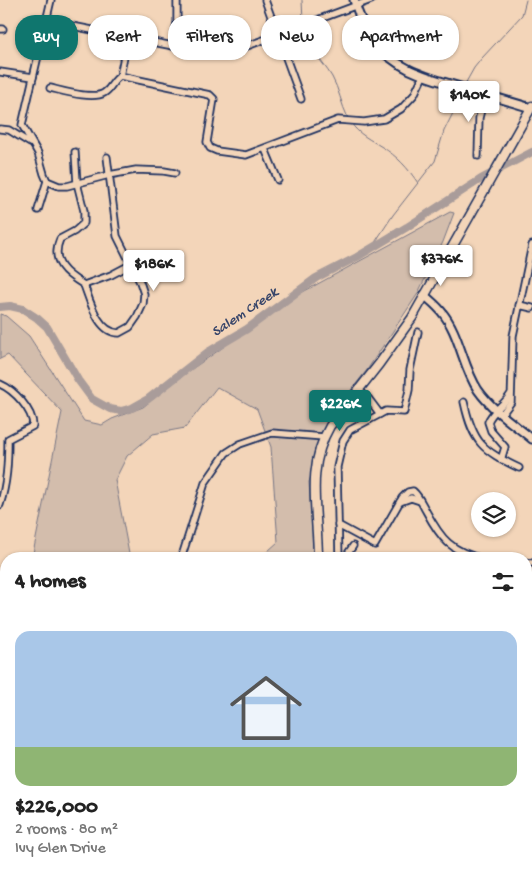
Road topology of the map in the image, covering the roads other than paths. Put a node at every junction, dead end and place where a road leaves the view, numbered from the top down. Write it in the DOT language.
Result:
graph roads {
  1 [pos="51,0"];
  2 [pos="177,0"];
  3 [pos="265,0"];
  4 [pos="371,0"];
  5 [pos="355,3"];
  6 [pos="48,15"];
  7 [pos="177,15"];
  8 [pos="270,15"];
  9 [pos="326,15"];
  10 [pos="37,60"];
  11 [pos="123,60"];
  12 [pos="286,60"];
  13 [pos="0,72"];
  14 [pos="120,76"];
  15 [pos="423,76"];
  16 [pos="33,77"];
  17 [pos="50,88"];
  18 [pos="484,94"];
  19 [pos="301,99"];
  20 [pos="531,107"];
  21 [pos="0,129"];
  22 [pos="31,144"];
  23 [pos="265,149"];
  24 [pos="74,152"];
  25 [pos="478,156"];
  26 [pos="107,157"];
  27 [pos="175,173"];
  28 [pos="109,175"];
  29 [pos="278,180"];
  30 [pos="47,181"];
  31 [pos="77,183"];
  32 [pos="38,210"];
  33 [pos="532,246"];
  34 [pos="130,265"];
  35 [pos="525,276"];
  36 [pos="532,276"];
  37 [pos="84,285"];
  38 [pos="424,295"];
  39 [pos="519,305"];
  40 [pos="532,308"];
  41 [pos="418,332"];
  42 [pos="0,384"];
  43 [pos="359,390"];
  44 [pos="464,402"];
  45 [pos="500,412"];
  46 [pos="380,414"];
  47 [pos="324,436"];
  48 [pos="532,439"];
  49 [pos="501,460"];
  50 [pos="520,468"];
  51 [pos="0,505"];
  52 [pos="338,525"];
  53 [pos="353,546"];
  54 [pos="183,552"];
  55 [pos="318,552"];
  56 [pos="339,552"];
  57 [pos="349,552"];
  58 [pos="462,552"];
  1 -- 6 [label="street"];
  2 -- 7 [label="street"];
  3 -- 8 [label="street"];
  4 -- 5 [label="street"];
  5 -- 9 [label="street"];
  5 -- 15 [label="street"];
  10 -- 16 [label="street"];
  11 -- 14 [label="street"];
  12 -- 19 [label="street"];
  13 -- 16 [label="street"];
  14 -- 17 [label="street"];
  14 -- 23 [label="street"];
  15 -- 18 [label="street"];
  15 -- 23 [label="street"];
  16 -- 22 [label="street"];
  18 -- 20 [label="street"];
  18 -- 25 [label="street"];
  20 -- 38 [label="main road"];
  21 -- 22 [label="street"];
  22 -- 30 [label="street"];
  23 -- 29 [label="street"];
  24 -- 31 [label="street"];
  26 -- 28 [label="street"];
  27 -- 28 [label="street"];
  28 -- 31 [label="street"];
  28 -- 34 [label="street"];
  30 -- 31 [label="street"];
  30 -- 32 [label="street"];
  31 -- 37 [label="street"];
  33 -- 35 [label="street"];
  34 -- 37 [label="street"];
  34 -- 37 [label="street"];
  35 -- 36 [label="street"];
  35 -- 39 [label="street"];
  38 -- 43 [label="main road"];
  38 -- 45 [label="street"];
  39 -- 40 [label="street"];
  39 -- 45 [label="street"];
  41 -- 46 [label="street"];
  42 -- 51 [label="street"];
  43 -- 46 [label="street"];
  43 -- 47 [label="main road"];
  44 -- 49 [label="street"];
  45 -- 48 [label="street"];
  45 -- 49 [label="street"];
  46 -- 52 [label="street"];
  47 -- 54 [label="street"];
  47 -- 55 [label="main road"];
  49 -- 50 [label="street"];
  52 -- 56 [label="street"];
  52 -- 58 [label="street"];
  53 -- 57 [label="street"];
}
